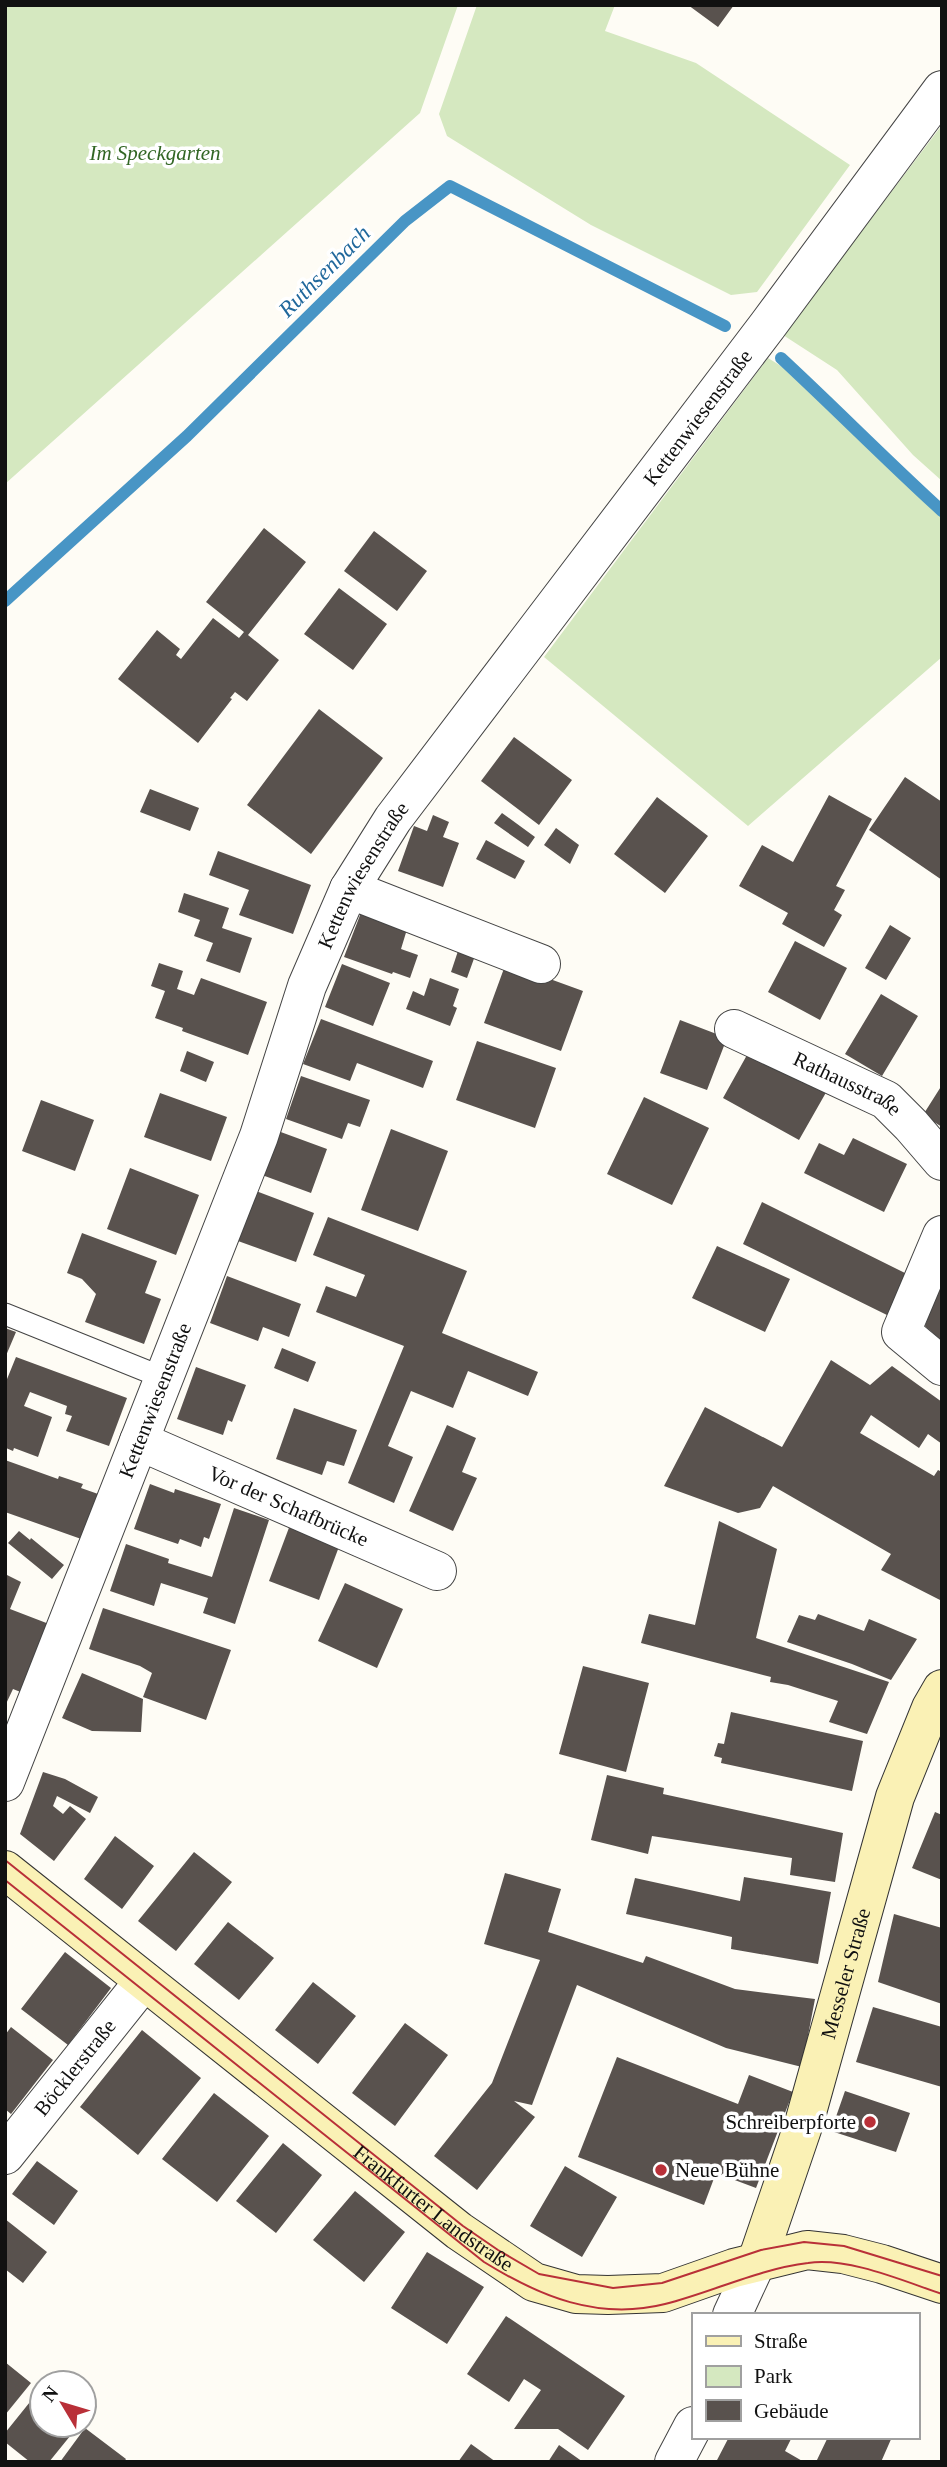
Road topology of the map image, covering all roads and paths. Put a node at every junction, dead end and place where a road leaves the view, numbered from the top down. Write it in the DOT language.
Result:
graph roads {
  1 [pos="942,90"];
  2 [pos="349,889"];
  3 [pos="541,964"];
  4 [pos="734,1029"];
  5 [pos="942,1161"];
  6 [pos="942,1235"];
  7 [pos="5,1314"];
  8 [pos="942,1366"];
  9 [pos="164,1378"];
  10 [pos="139,1441"];
  11 [pos="437,1572"];
  12 [pos="938,1703"];
  13 [pos="5,1782"];
  14 [pos="5,1870"];
  15 [pos="144,1981"];
  16 [pos="5,2155"];
  17 [pos="757,2261"];
  18 [pos="942,2284"];
  19 [pos="733,2313"];
  20 [pos="692,2428"];
  21 [pos="674,2462"];
  1 -- 2 [label="street, Kettenwiesenstraße"];
  2 -- 3 [label="street"];
  2 -- 9 [label="street, Kettenwiesenstraße"];
  4 -- 5 [label="street, Rathausstraße"];
  6 -- 8 [label="street"];
  7 -- 9 [label="lane"];
  9 -- 10 [label="street, Kettenwiesenstraße"];
  10 -- 11 [label="street, Vor der Schafbrücke"];
  10 -- 13 [label="street, Kettenwiesenstraße"];
  12 -- 17 [label="street, Messeler Straße"];
  14 -- 15 [label="street, Frankfurter Landstraße"];
  15 -- 16 [label="street, Böcklerstraße"];
  15 -- 17 [label="street, Frankfurter Landstraße"];
  17 -- 18 [label="street, Frankfurter Landstraße"];
  17 -- 19 [label="street"];
  20 -- 21 [label="street"];
}
